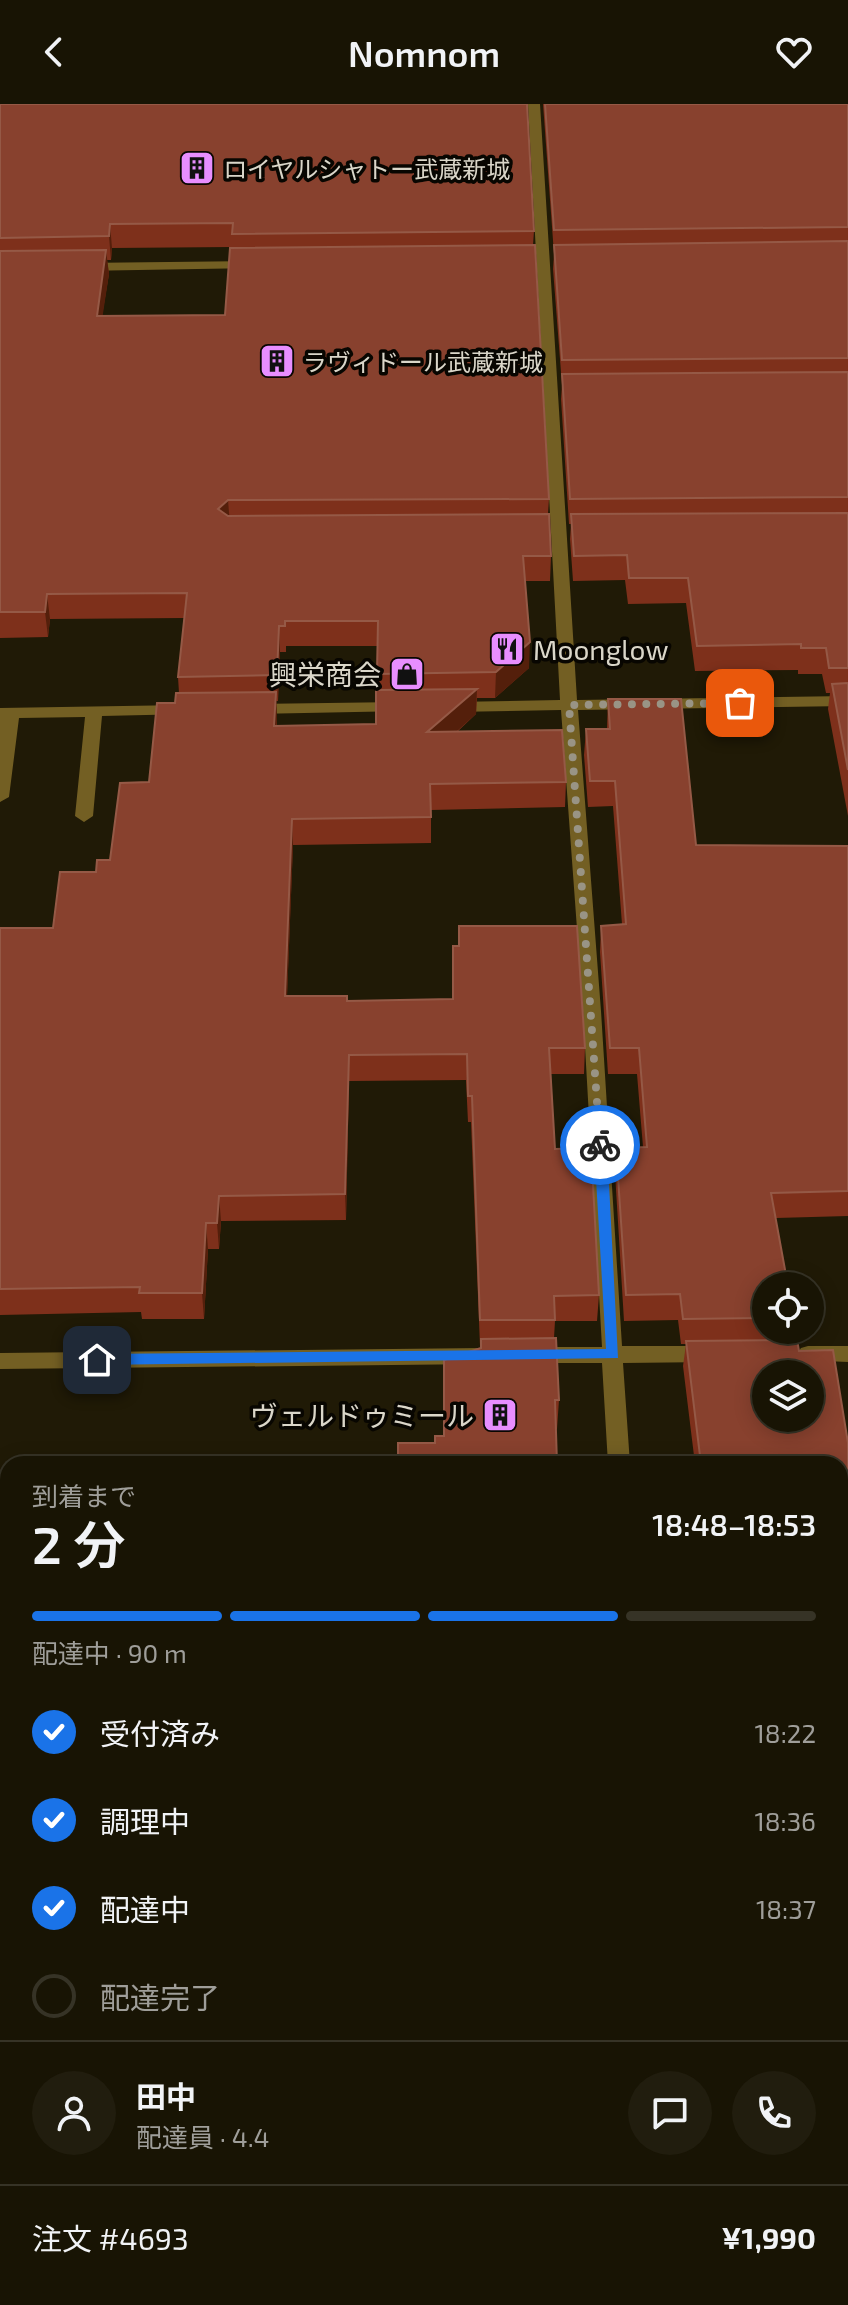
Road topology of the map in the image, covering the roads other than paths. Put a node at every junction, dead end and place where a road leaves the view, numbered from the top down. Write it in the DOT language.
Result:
graph roads {
  1 [pos="534,104"];
  2 [pos="269,265"];
  3 [pos="63,268"];
  4 [pos="848,701"];
  5 [pos="569,705"];
  6 [pos="203,710"];
  7 [pos="234,710"];
  8 [pos="94,712"];
  9 [pos="6,713"];
  10 [pos="0,797"];
  11 [pos="84,816"];
  12 [pos="738,1354"];
  13 [pos="785,1354"];
  14 [pos="848,1354"];
  15 [pos="613,1355"];
  16 [pos="0,1361"];
  17 [pos="619,1456"];
  1 -- 5 [label="street"];
  2 -- 3 [label="street"];
  4 -- 5 [label="street"];
  5 -- 7 [label="street"];
  5 -- 15 [label="street"];
  6 -- 8 [label="street"];
  8 -- 9 [label="street"];
  8 -- 11 [label="street"];
  9 -- 10 [label="street"];
  12 -- 15 [label="street"];
  13 -- 14 [label="street"];
  15 -- 16 [label="street"];
  15 -- 17 [label="street"];
}
